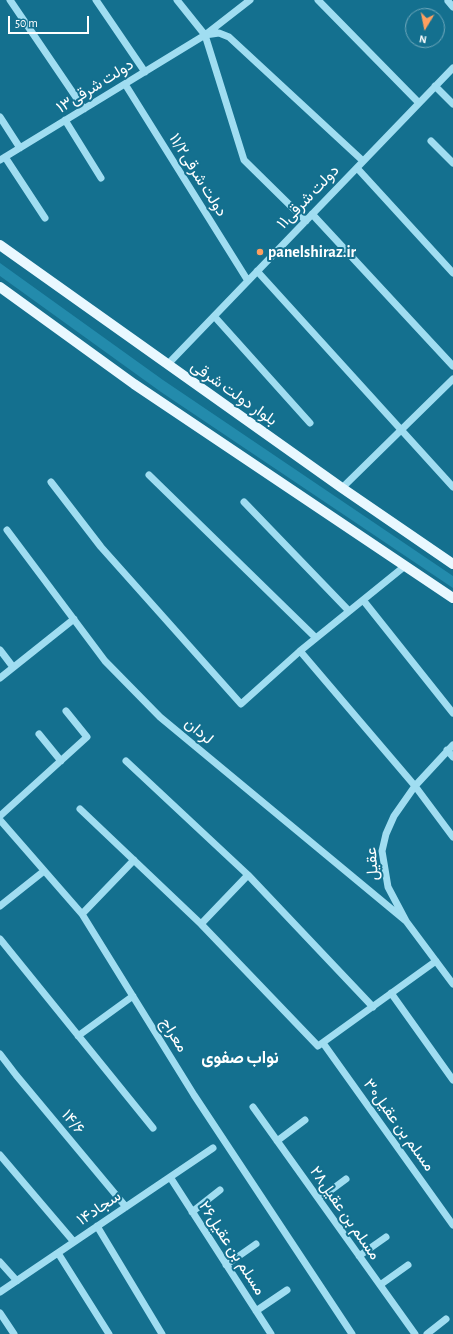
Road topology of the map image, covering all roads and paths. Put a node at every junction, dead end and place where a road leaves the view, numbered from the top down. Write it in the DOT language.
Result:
graph roads {
  1 [pos="10,0"];
  2 [pos="96,0"];
  3 [pos="177,0"];
  4 [pos="250,0"];
  5 [pos="318,0"];
  6 [pos="204,35"];
  7 [pos="453,68"];
  8 [pos="145,72"];
  9 [pos="125,84"];
  10 [pos="436,86"];
  11 [pos="419,103"];
  12 [pos="453,104"];
  13 [pos="84,109"];
  14 [pos="0,116"];
  15 [pos="65,120"];
  16 [pos="431,141"];
  17 [pos="20,148"];
  18 [pos="3,159"];
  19 [pos="363,161"];
  20 [pos="453,163"];
  21 [pos="357,168"];
  22 [pos="101,178"];
  23 [pos="312,214"];
  24 [pos="45,218"];
  25 [pos="306,220"];
  26 [pos="0,245"];
  27 [pos="257,271"];
  28 [pos="453,273"];
  29 [pos="248,281"];
  30 [pos="0,288"];
  31 [pos="214,316"];
  32 [pos="168,364"];
  33 [pos="453,366"];
  34 [pos="453,379"];
  35 [pos="310,423"];
  36 [pos="401,430"];
  37 [pos="149,475"];
  38 [pos="51,482"];
  39 [pos="453,487"];
  40 [pos="342,488"];
  41 [pos="244,502"];
  42 [pos="8,530"];
  43 [pos="453,564"];
  44 [pos="405,566"];
  45 [pos="453,598"];
  46 [pos="363,600"];
  47 [pos="349,611"];
  48 [pos="74,619"];
  49 [pos="316,638"];
  50 [pos="0,650"];
  51 [pos="300,650"];
  52 [pos="13,667"];
  53 [pos="0,678"];
  54 [pos="66,712"];
  55 [pos="453,713"];
  56 [pos="39,734"];
  57 [pos="450,748"];
  58 [pos="453,758"];
  59 [pos="61,761"];
  60 [pos="126,761"];
  61 [pos="415,786"];
  62 [pos="80,809"];
  63 [pos="0,816"];
  64 [pos="0,820"];
  65 [pos="453,837"];
  66 [pos="134,860"];
  67 [pos="44,870"];
  68 [pos="248,875"];
  69 [pos="0,906"];
  70 [pos="82,914"];
  71 [pos="406,921"];
  72 [pos="201,924"];
  73 [pos="0,939"];
  74 [pos="436,961"];
  75 [pos="453,984"];
  76 [pos="391,993"];
  77 [pos="133,996"];
  78 [pos="373,1006"];
  79 [pos="78,1036"];
  80 [pos="323,1043"];
  81 [pos="0,1054"];
  82 [pos="453,1080"];
  83 [pos="253,1107"];
  84 [pos="305,1120"];
  85 [pos="153,1128"];
  86 [pos="277,1141"];
  87 [pos="213,1148"];
  88 [pos="0,1155"];
  89 [pos="170,1177"];
  90 [pos="346,1179"];
  91 [pos="220,1190"];
  92 [pos="319,1199"];
  93 [pos="126,1207"];
  94 [pos="192,1212"];
  95 [pos="453,1225"];
  96 [pos="97,1226"];
  97 [pos="386,1237"];
  98 [pos="74,1242"];
  99 [pos="256,1244"];
  100 [pos="58,1253"];
  101 [pos="359,1256"];
  102 [pos="0,1262"];
  103 [pos="226,1265"];
  104 [pos="408,1265"];
  105 [pos="17,1281"];
  106 [pos="380,1285"];
  107 [pos="288,1290"];
  108 [pos="0,1292"];
  109 [pos="256,1311"];
  110 [pos="0,1313"];
  111 [pos="446,1319"];
  112 [pos="14,1334"];
  113 [pos="109,1334"];
  114 [pos="162,1334"];
  115 [pos="271,1334"];
  116 [pos="352,1334"];
  117 [pos="415,1334"];
  118 [pos="427,1334"];
  1 -- 13 [label="street"];
  2 -- 8 [label="street"];
  3 -- 6 [label="street"];
  4 -- 6 [label="street, ۱۳دولت شرقی"];
  5 -- 11 [label="street"];
  6 -- 8 [label="street, ۱۳دولت شرقی"];
  6 -- 19 [label="street"];
  6 -- 25 [label="street"];
  7 -- 10 [label="street, ۱۱دولت شرقی"];
  8 -- 9 [label="street, ۱۳دولت شرقی"];
  9 -- 13 [label="street, ۱۳دولت شرقی"];
  9 -- 29 [label="street, ۱۱/۲دولت شرقی"];
  10 -- 11 [label="street, ۱۱دولت شرقی"];
  10 -- 12 [label="street"];
  11 -- 19 [label="street, ۱۱دولت شرقی"];
  13 -- 15 [label="street, ۱۳دولت شرقی"];
  14 -- 17 [label="street"];
  15 -- 17 [label="street, ۱۳دولت شرقی"];
  15 -- 22 [label="street"];
  16 -- 20 [label="street"];
  17 -- 18 [label="street, ۱۳دولت شرقی"];
  18 -- 24 [label="street"];
  19 -- 21 [label="street, ۱۱دولت شرقی"];
  21 -- 23 [label="street, ۱۱دولت شرقی"];
  21 -- 28 [label="street"];
  23 -- 25 [label="street, ۱۱دولت شرقی"];
  23 -- 33 [label="street"];
  25 -- 27 [label="street, ۱۱دولت شرقی"];
  26 -- 32 [label="main road, بلوار دولت شرقی"];
  27 -- 29 [label="street, ۱۱دولت شرقی"];
  27 -- 36 [label="street"];
  29 -- 31 [label="street, ۱۱دولت شرقی"];
  30 -- 44 [label="main road"];
  31 -- 32 [label="street, ۱۱دولت شرقی"];
  31 -- 35 [label="street"];
  32 -- 40 [label="main road, بلوار دولت شرقی"];
  34 -- 36 [label="street"];
  36 -- 39 [label="street"];
  36 -- 40 [label="street"];
  37 -- 49 [label="street"];
  38 -- 51 [label="street"];
  40 -- 43 [label="main road, بلوار دولت شرقی"];
  41 -- 47 [label="street"];
  42 -- 48 [label="street, لردان"];
  44 -- 45 [label="main road"];
  44 -- 46 [label="street"];
  46 -- 47 [label="street"];
  46 -- 55 [label="street"];
  47 -- 49 [label="street"];
  48 -- 52 [label="street"];
  48 -- 71 [label="street, لردان"];
  49 -- 51 [label="street"];
  50 -- 52 [label="street"];
  51 -- 61 [label="street"];
  52 -- 53 [label="street"];
  54 -- 59 [label="street"];
  56 -- 59 [label="street"];
  57 -- 58 [label="street"];
  57 -- 61 [label="street, عقیل"];
  59 -- 63 [label="street"];
  60 -- 68 [label="street"];
  61 -- 65 [label="street"];
  61 -- 71 [label="street, عقیل"];
  62 -- 66 [label="street"];
  64 -- 67 [label="street, معراج"];
  66 -- 70 [label="street"];
  66 -- 72 [label="street"];
  67 -- 69 [label="street"];
  67 -- 70 [label="street, معراج"];
  68 -- 72 [label="street"];
  68 -- 78 [label="street"];
  70 -- 77 [label="street, معراج"];
  71 -- 74 [label="street, عقیل"];
  72 -- 80 [label="street"];
  73 -- 79 [label="street"];
  74 -- 75 [label="street, عقیل"];
  74 -- 76 [label="street"];
  76 -- 78 [label="street"];
  76 -- 82 [label="street"];
  77 -- 79 [label="street"];
  77 -- 116 [label="street, معراج"];
  78 -- 80 [label="street"];
  79 -- 85 [label="street"];
  80 -- 95 [label="street, مسلم بن عقیل۳۰"];
  81 -- 93 [label="street, ۱۴/۶"];
  83 -- 86 [label="street, مسلم بن عقیل۲۸"];
  84 -- 86 [label="street"];
  86 -- 92 [label="street, مسلم بن عقیل۲۸"];
  87 -- 89 [label="street, ۱۴سجاد"];
  88 -- 98 [label="street"];
  89 -- 93 [label="street, ۱۴سجاد"];
  89 -- 94 [label="street, مسلم بن عقیل۲۶"];
  90 -- 92 [label="street"];
  91 -- 94 [label="street"];
  92 -- 101 [label="street, مسلم بن عقیل۲۸"];
  93 -- 96 [label="street, ۱۴سجاد"];
  94 -- 103 [label="street, مسلم بن عقیل۲۶"];
  96 -- 98 [label="street, ۱۴سجاد"];
  96 -- 114 [label="street"];
  97 -- 101 [label="street"];
  98 -- 100 [label="street, ۱۴سجاد"];
  99 -- 103 [label="street"];
  100 -- 105 [label="street, ۱۴سجاد"];
  100 -- 113 [label="street"];
  101 -- 106 [label="street, مسلم بن عقیل۲۸"];
  102 -- 105 [label="street"];
  103 -- 109 [label="street, مسلم بن عقیل۲۶"];
  104 -- 106 [label="street"];
  105 -- 108 [label="street, ۱۴سجاد"];
  106 -- 117 [label="street, مسلم بن عقیل۲۸"];
  107 -- 109 [label="street"];
  109 -- 115 [label="street, مسلم بن عقیل۲۶"];
  110 -- 112 [label="street"];
  111 -- 118 [label="street"];
}
